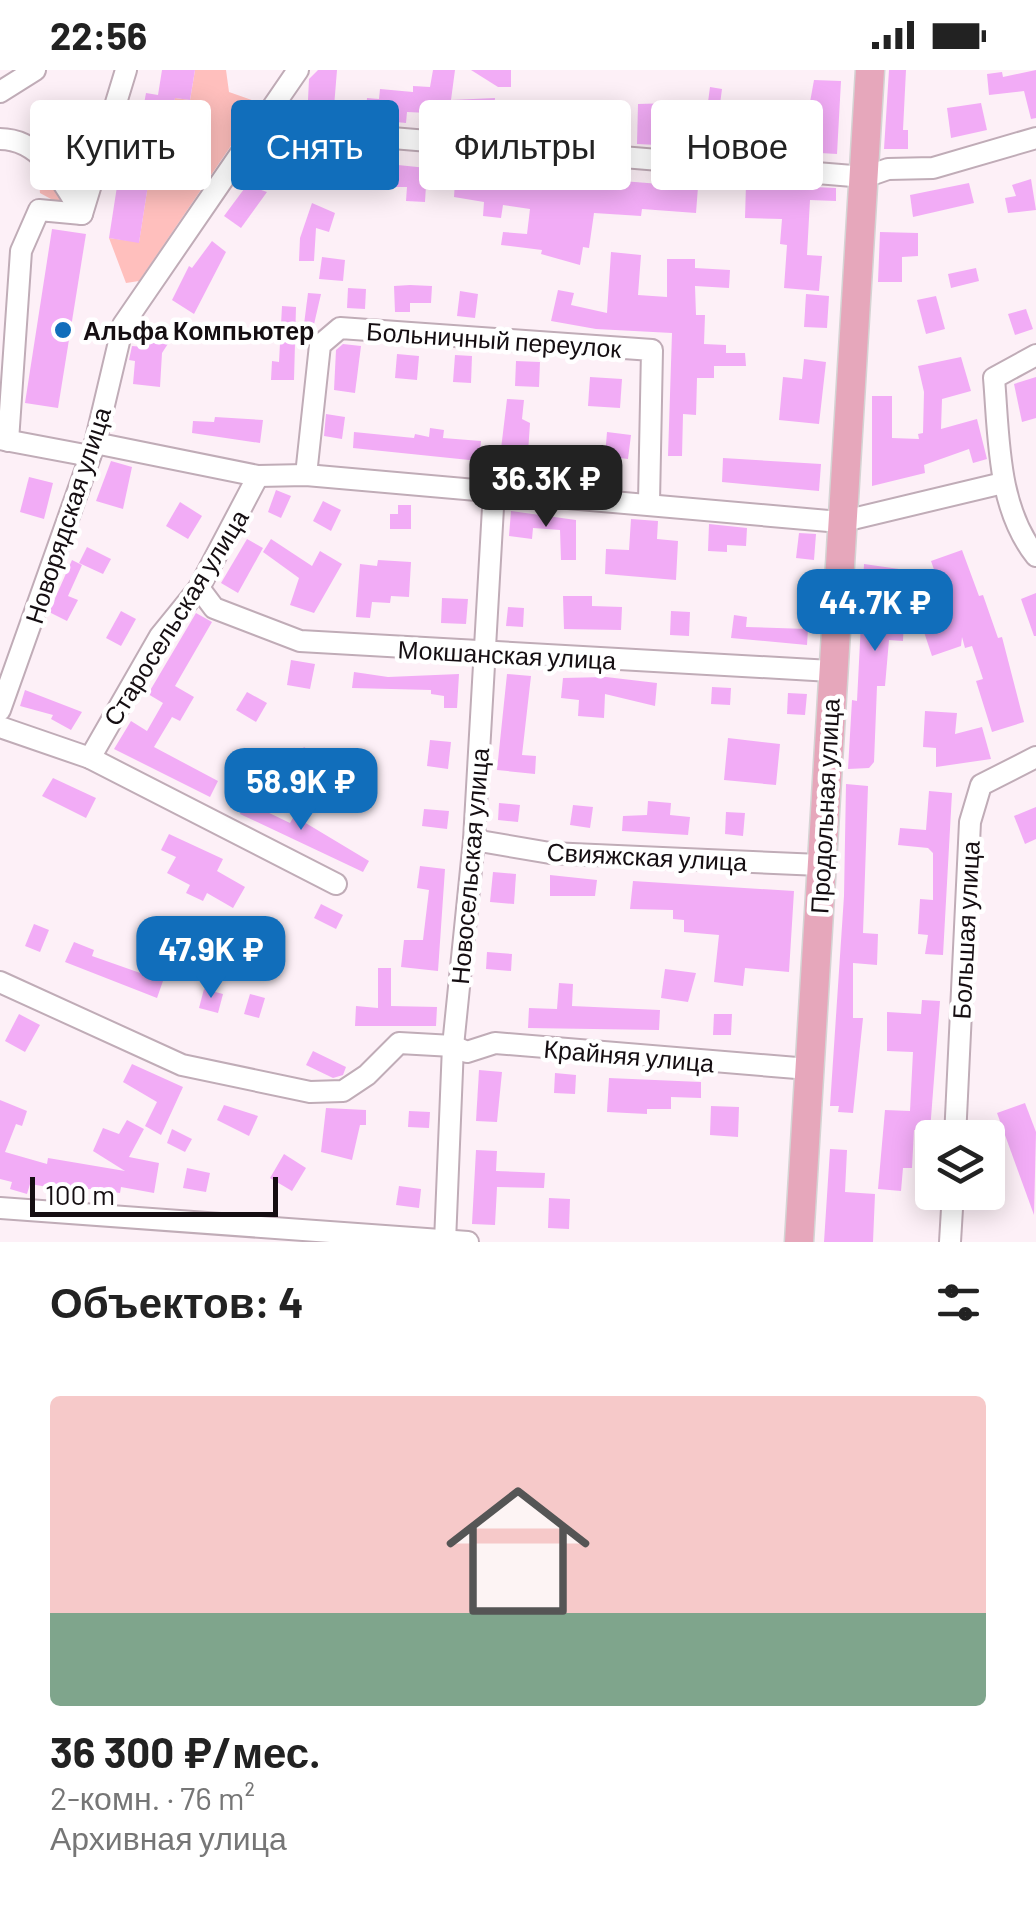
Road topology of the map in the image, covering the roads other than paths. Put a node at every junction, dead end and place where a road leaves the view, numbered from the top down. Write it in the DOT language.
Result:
graph roads {
  1 [pos="35,70"];
  2 [pos="126,70"];
  3 [pos="298,70"];
  4 [pos="870,70"];
  5 [pos="0,92"];
  6 [pos="278,100"];
  7 [pos="1036,138"];
  8 [pos="0,139"];
  9 [pos="399,139"];
  10 [pos="231,169"];
  11 [pos="865,177"];
  12 [pos="82,214"];
  13 [pos="1036,355"];
  14 [pos="4,440"];
  15 [pos="92,450"];
  16 [pos="306,474"];
  17 [pos="258,476"];
  18 [pos="1003,484"];
  19 [pos="494,490"];
  20 [pos="649,502"];
  21 [pos="840,522"];
  22 [pos="1036,556"];
  23 [pos="199,588"];
  24 [pos="484,654"];
  25 [pos="831,671"];
  26 [pos="0,710"];
  27 [pos="0,727"];
  28 [pos="1036,757"];
  29 [pos="90,758"];
  30 [pos="474,840"];
  31 [pos="820,865"];
  32 [pos="336,884"];
  33 [pos="0,982"];
  34 [pos="453,1046"];
  35 [pos="808,1068"];
  36 [pos="956,1120"];
  37 [pos="0,1208"];
  38 [pos="952,1210"];
  39 [pos="317,1236"];
  40 [pos="445,1240"];
  41 [pos="468,1242"];
  42 [pos="799,1242"];
  43 [pos="950,1242"];
  1 -- 5 [label="street"];
  2 -- 12 [label="street"];
  3 -- 6 [label="street, Новорядская улица"];
  4 -- 11 [label="main road, Продольная улица"];
  7 -- 11 [label="street"];
  8 -- 12 [label="street"];
  9 -- 11 [label="street"];
  10 -- 15 [label="street, Новорядская улица"];
  11 -- 21 [label="main road, Продольная улица"];
  12 -- 14 [label="street"];
  13 -- 18 [label="street"];
  14 -- 15 [label="street"];
  15 -- 17 [label="street"];
  15 -- 26 [label="street, Новорядская улица"];
  16 -- 17 [label="street"];
  16 -- 19 [label="street"];
  16 -- 20 [label="street, Больничный переулок"];
  17 -- 23 [label="street, Старосельская улица"];
  18 -- 21 [label="street"];
  18 -- 22 [label="street"];
  19 -- 20 [label="street"];
  19 -- 24 [label="street, Новосельская улица"];
  20 -- 21 [label="street"];
  21 -- 25 [label="main road, Продольная улица"];
  23 -- 24 [label="street, Мокшанская улица"];
  23 -- 29 [label="street, Старосельская улица"];
  24 -- 25 [label="street, Мокшанская улица"];
  24 -- 30 [label="street, Новосельская улица"];
  25 -- 31 [label="main road, Продольная улица"];
  27 -- 29 [label="street"];
  28 -- 36 [label="street, Большая улица"];
  29 -- 32 [label="street"];
  30 -- 31 [label="street, Свияжская улица"];
  30 -- 34 [label="street, Новосельская улица"];
  31 -- 35 [label="main road, Продольная улица"];
  33 -- 34 [label="street, Крайняя улица"];
  34 -- 35 [label="street, Крайняя улица"];
  34 -- 40 [label="street, Новосельская улица"];
  35 -- 42 [label="main road, Продольная улица"];
  37 -- 39 [label="street"];
  38 -- 43 [label="street"];
  39 -- 40 [label="street"];
  40 -- 41 [label="street"];
}
